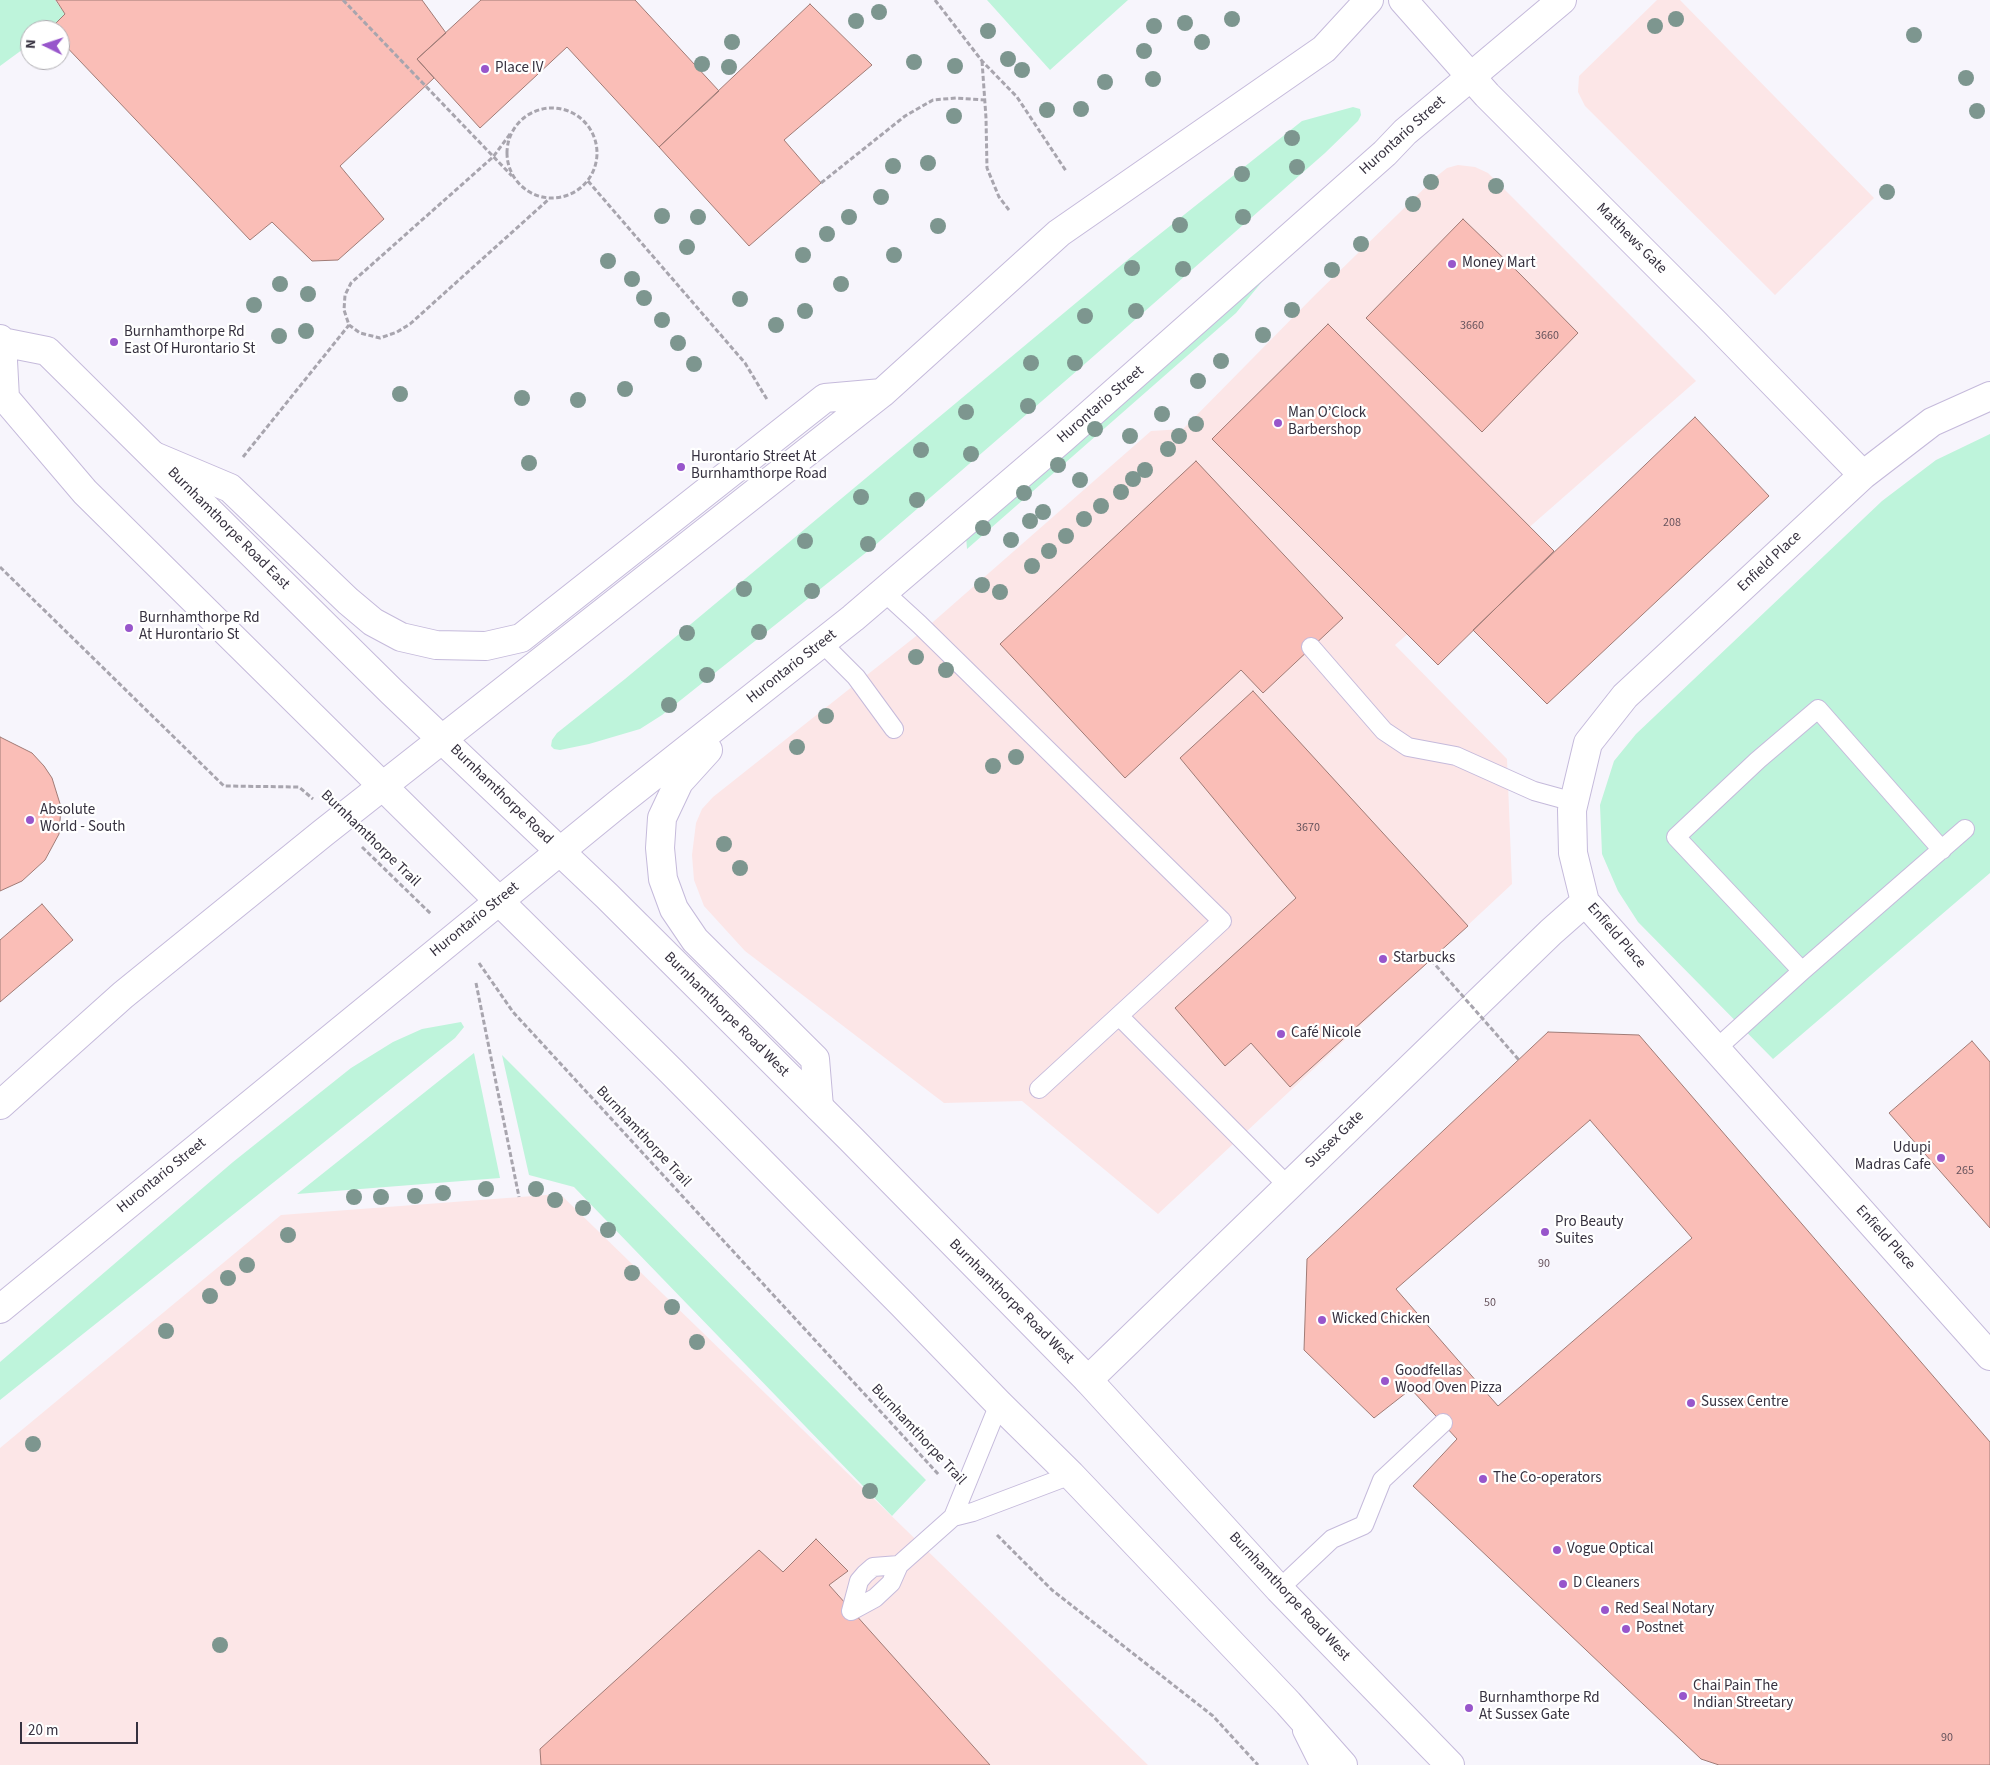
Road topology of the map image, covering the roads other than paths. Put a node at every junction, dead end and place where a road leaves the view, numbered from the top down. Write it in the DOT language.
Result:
graph roads {
  1 [pos="1369,0"];
  2 [pos="1403,0"];
  3 [pos="1562,0"];
  4 [pos="1469,76"];
  5 [pos="1,340"];
  6 [pos="882,393"];
  7 [pos="1990,396"];
  8 [pos="154,456"];
  9 [pos="1863,476"];
  10 [pos="884,592"];
  11 [pos="853,618"];
  12 [pos="1311,648"];
  13 [pos="828,649"];
  14 [pos="894,729"];
  15 [pos="443,739"];
  16 [pos="384,786"];
  17 [pos="1574,802"];
  18 [pos="1965,829"];
  19 [pos="1942,850"];
  20 [pos="560,852"];
  21 [pos="499,901"];
  22 [pos="1585,902"];
  23 [pos="1802,971"];
  24 [pos="1118,1016"];
  25 [pos="1716,1049"];
  26 [pos="1039,1088"];
  27 [pos="0,1105"];
  28 [pos="819,1107"];
  29 [pos="1288,1186"];
  30 [pos="0,1308"];
  31 [pos="1990,1356"];
  32 [pos="1088,1380"];
  33 [pos="998,1404"];
  34 [pos="1443,1423"];
  35 [pos="1071,1475"];
  36 [pos="967,1505"];
  37 [pos="899,1564"];
  38 [pos="1279,1589"];
  39 [pos="1288,1704"];
  40 [pos="1319,1765"];
  41 [pos="1343,1765"];
  42 [pos="1450,1765"];
  1 -- 6 [label="main road"];
  2 -- 4 [label="main road, Matthews Gate"];
  3 -- 4 [label="main road, Hurontario Street"];
  4 -- 9 [label="main road, Matthews Gate"];
  4 -- 10 [label="main road, Hurontario Street"];
  5 -- 8 [label="main road, Burnhamthorpe Road East"];
  5 -- 16 [label="main road, Burnhamthorpe Road East"];
  6 -- 8 [label="main road"];
  6 -- 15 [label="main road"];
  7 -- 9 [label="main road, Enfield Place"];
  8 -- 15 [label="main road, Burnhamthorpe Road East"];
  9 -- 17 [label="main road, Enfield Place"];
  10 -- 11 [label="main road, Hurontario Street"];
  10 -- 24 [label="lane"];
  11 -- 13 [label="main road"];
  11 -- 20 [label="main road, Hurontario Street"];
  12 -- 17 [label="lane"];
  13 -- 14 [label="lane"];
  13 -- 28 [label="main road"];
  15 -- 16 [label="main road"];
  15 -- 20 [label="main road, Burnhamthorpe Road"];
  16 -- 21 [label="main road"];
  16 -- 27 [label="main road"];
  17 -- 22 [label="main road, Enfield Place"];
  18 -- 19 [label="lane"];
  19 -- 23 [label="lane"];
  19 -- 23 [label="lane"];
  20 -- 21 [label="main road, Hurontario Street"];
  20 -- 28 [label="main road, Burnhamthorpe Road West"];
  21 -- 30 [label="main road, Hurontario Street"];
  21 -- 33 [label="main road"];
  22 -- 25 [label="main road, Enfield Place"];
  22 -- 29 [label="main road, Sussex Gate"];
  23 -- 25 [label="lane"];
  24 -- 26 [label="lane"];
  24 -- 29 [label="lane"];
  25 -- 31 [label="main road, Enfield Place"];
  28 -- 32 [label="main road, Burnhamthorpe Road West"];
  29 -- 32 [label="main road, Sussex Gate"];
  32 -- 38 [label="main road, Burnhamthorpe Road West"];
  33 -- 35 [label="main road"];
  33 -- 36 [label="lane"];
  34 -- 38 [label="lane"];
  35 -- 36 [label="lane"];
  35 -- 39 [label="main road"];
  36 -- 37 [label="lane"];
  38 -- 42 [label="main road, Burnhamthorpe Road West"];
  39 -- 40 [label="lane"];
  39 -- 41 [label="main road"];
}
